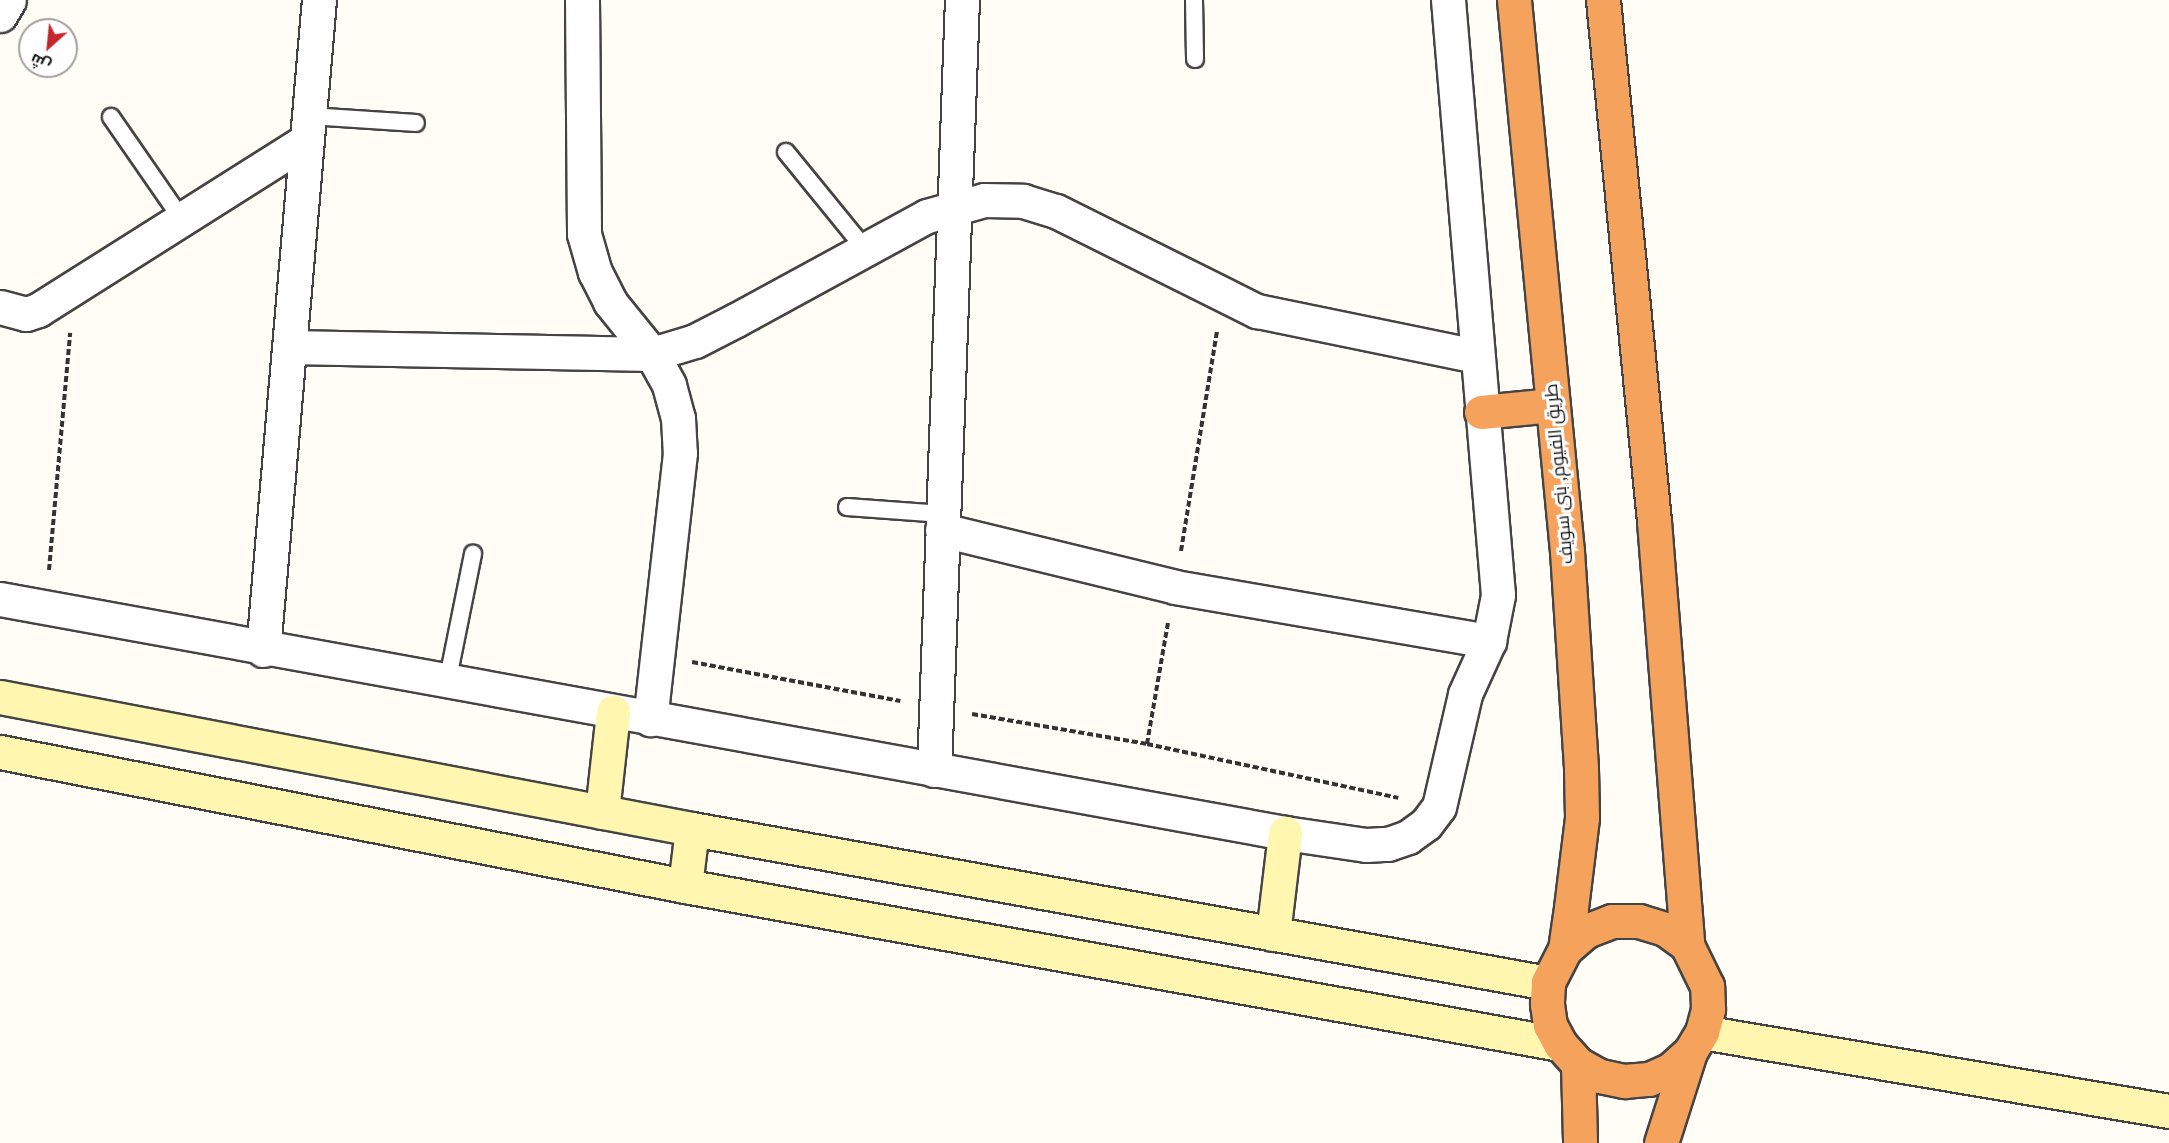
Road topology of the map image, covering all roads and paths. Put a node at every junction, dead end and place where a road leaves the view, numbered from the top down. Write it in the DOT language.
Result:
graph roads {
  1 [pos="9,0"];
  2 [pos="319,0"];
  3 [pos="582,0"];
  4 [pos="962,0"];
  5 [pos="1194,0"];
  6 [pos="1448,0"];
  7 [pos="1514,0"];
  8 [pos="1603,0"];
  9 [pos="0,15"];
  10 [pos="1195,59"];
  11 [pos="111,117"];
  12 [pos="416,123"];
  13 [pos="308,128"];
  14 [pos="786,152"];
  15 [pos="955,206"];
  16 [pos="183,220"];
  17 [pos="866,250"];
  18 [pos="74,287"];
  19 [pos="1223,297"];
  20 [pos="0,307"];
  21 [pos="289,347"];
  22 [pos="652,354"];
  23 [pos="1476,356"];
  24 [pos="1553,405"];
  25 [pos="1481,412"];
  26 [pos="847,507"];
  27 [pos="942,522"];
  28 [pos="473,554"];
  29 [pos="1175,587"];
  30 [pos="0,599"];
  31 [pos="46,608"];
  32 [pos="1489,641"];
  33 [pos="263,650"];
  34 [pos="657,656"];
  35 [pos="447,683"];
  36 [pos="0,697"];
  37 [pos="936,708"];
  38 [pos="613,712"];
  39 [pos="650,719"];
  40 [pos="1147,744"];
  41 [pos="0,752"];
  42 [pos="934,770"];
  43 [pos="1440,807"];
  44 [pos="602,812"];
  45 [pos="692,829"];
  46 [pos="1285,833"];
  47 [pos="685,886"];
  48 [pos="1273,934"];
  49 [pos="1687,945"];
  50 [pos="1565,949"];
  51 [pos="1548,982"];
  52 [pos="1696,1042"];
  53 [pos="1569,1054"];
  54 [pos="2169,1111"];
  55 [pos="1580,1143"];
  56 [pos="1661,1143"];
  1 -- 9 [label="street"];
  2 -- 13 [label="street"];
  3 -- 22 [label="street"];
  4 -- 15 [label="street"];
  5 -- 10 [label="lane"];
  6 -- 23 [label="street"];
  7 -- 24 [label="highway, طريق الفيوم, بنى سويف"];
  8 -- 49 [label="highway"];
  11 -- 16 [label="lane"];
  12 -- 13 [label="lane"];
  13 -- 16 [label="street"];
  13 -- 21 [label="street"];
  14 -- 17 [label="lane"];
  15 -- 17 [label="street"];
  15 -- 19 [label="street"];
  15 -- 27 [label="street"];
  16 -- 18 [label="street"];
  17 -- 22 [label="street"];
  18 -- 20 [label="street"];
  18 -- 31 [label="path"];
  19 -- 23 [label="street"];
  19 -- 29 [label="path"];
  21 -- 22 [label="street"];
  21 -- 33 [label="street"];
  22 -- 34 [label="street"];
  23 -- 25 [label="street"];
  24 -- 25 [label="highway"];
  24 -- 50 [label="highway, طريق الفيوم, بنى سويف"];
  25 -- 32 [label="street"];
  26 -- 27 [label="lane"];
  27 -- 29 [label="street"];
  27 -- 37 [label="street"];
  28 -- 35 [label="lane"];
  29 -- 32 [label="street"];
  29 -- 40 [label="path"];
  30 -- 31 [label="street"];
  31 -- 33 [label="street"];
  32 -- 43 [label="street"];
  33 -- 35 [label="street"];
  34 -- 37 [label="path"];
  34 -- 39 [label="street"];
  35 -- 38 [label="street"];
  36 -- 44 [label="main road"];
  37 -- 40 [label="path"];
  37 -- 42 [label="street"];
  38 -- 39 [label="street"];
  38 -- 44 [label="main road"];
  39 -- 42 [label="street"];
  40 -- 43 [label="path"];
  41 -- 47 [label="main road"];
  42 -- 46 [label="street"];
  43 -- 46 [label="street"];
  44 -- 45 [label="main road"];
  45 -- 47 [label="main road"];
  45 -- 48 [label="main road"];
  46 -- 48 [label="main road"];
  47 -- 53 [label="main road"];
  48 -- 51 [label="main road"];
  49 -- 50 [label="highway"];
  49 -- 52 [label="highway"];
  50 -- 51 [label="highway"];
  51 -- 53 [label="highway"];
  52 -- 53 [label="highway"];
  52 -- 54 [label="main road"];
  52 -- 56 [label="highway"];
  53 -- 55 [label="highway"];
}
